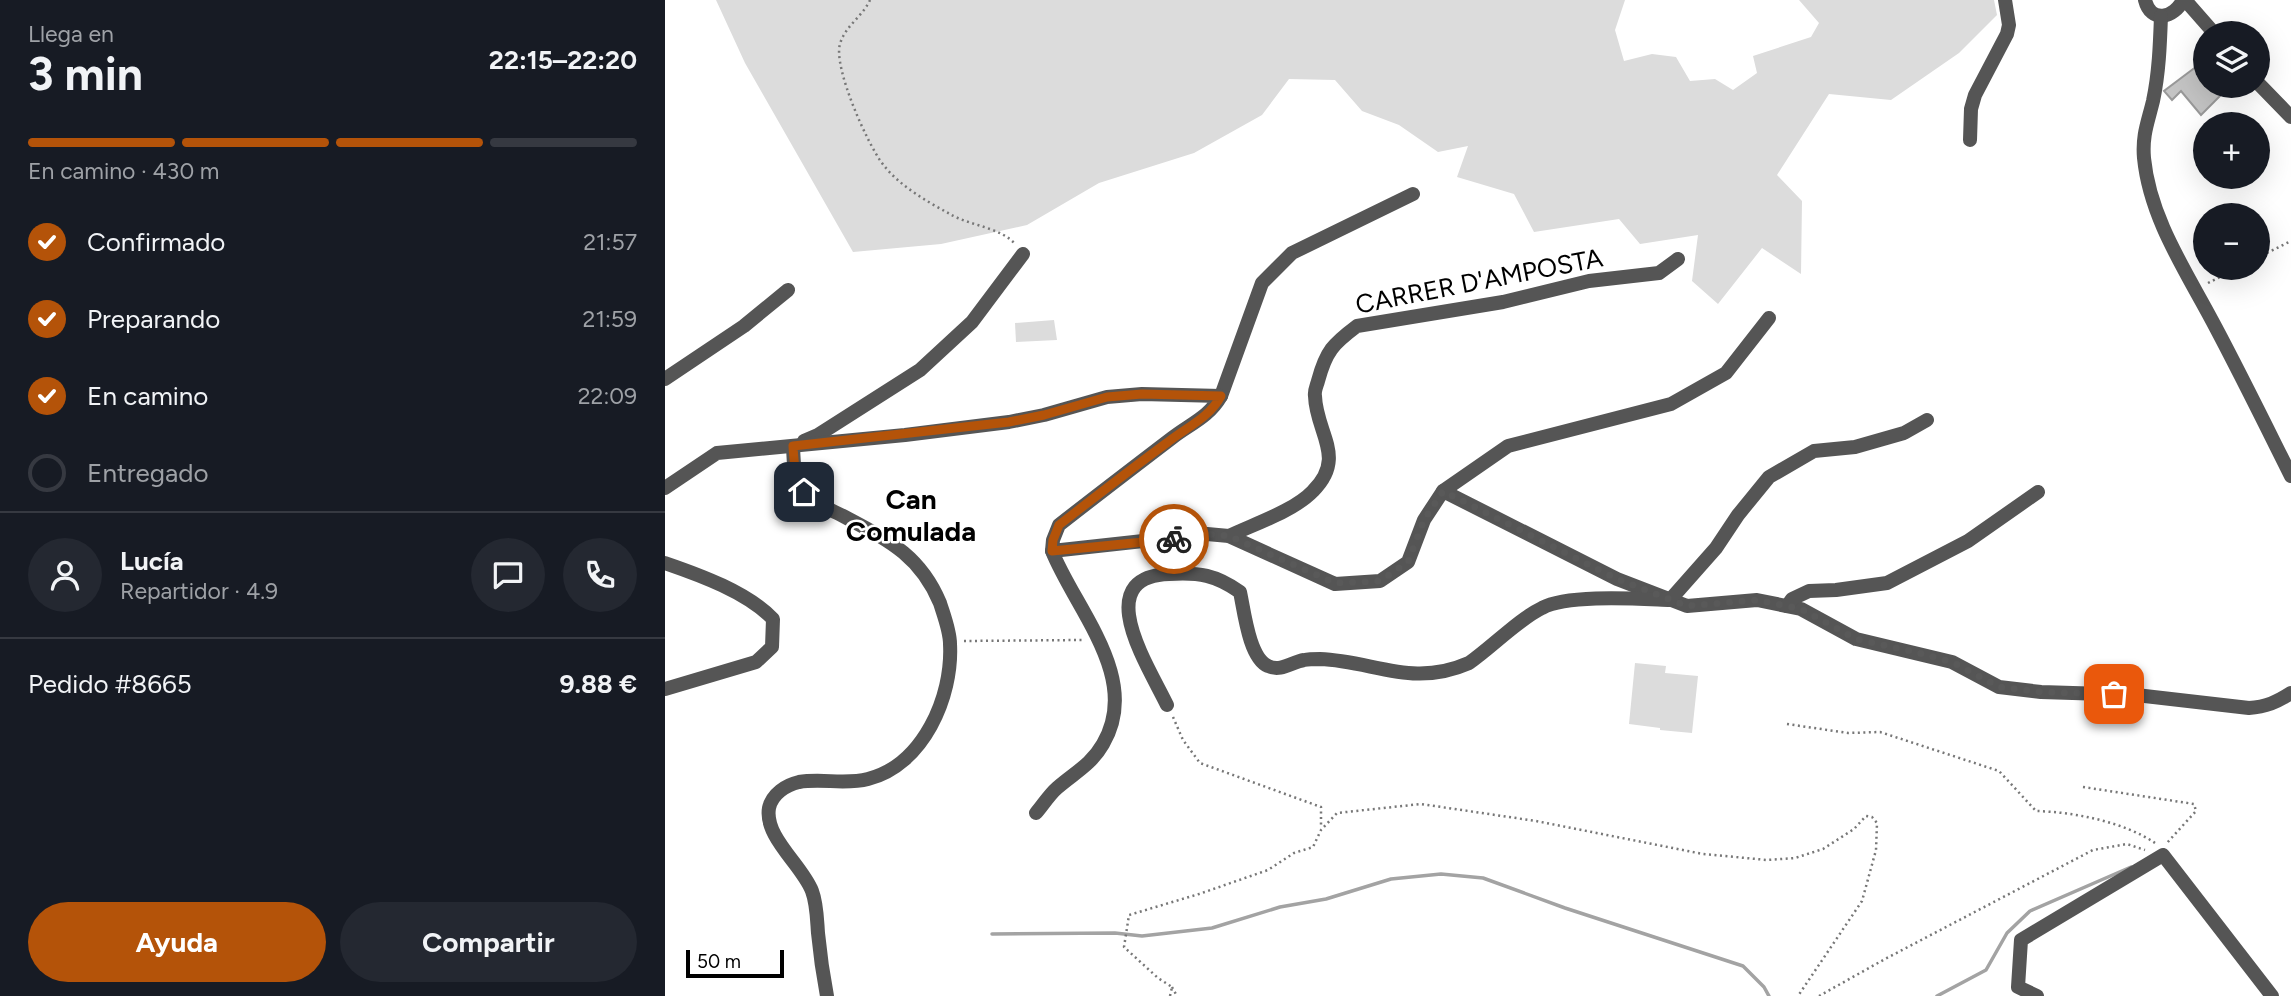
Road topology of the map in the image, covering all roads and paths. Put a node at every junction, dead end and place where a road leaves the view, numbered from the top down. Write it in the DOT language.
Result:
graph roads {
  1 [pos="870,0"];
  2 [pos="2004,0"];
  3 [pos="2145,0"];
  4 [pos="2184,0"];
  5 [pos="2161,16"];
  6 [pos="2203,21"];
  7 [pos="2270,95"];
  8 [pos="2291,117"];
  9 [pos="1970,140"];
  10 [pos="1413,194"];
  11 [pos="2291,241"];
  12 [pos="2270,252"];
  13 [pos="1023,254"];
  14 [pos="1678,259"];
  15 [pos="2213,280"];
  16 [pos="2195,289"];
  17 [pos="788,290"];
  18 [pos="1769,318"];
  19 [pos="665,379"];
  20 [pos="1221,396"];
  21 [pos="1927,420"];
  22 [pos="793,446"];
  23 [pos="2291,476"];
  24 [pos="665,488"];
  25 [pos="1443,491"];
  26 [pos="2038,492"];
  27 [pos="1229,536"];
  28 [pos="1052,551"];
  29 [pos="665,563"];
  30 [pos="1670,600"];
  31 [pos="1787,606"];
  32 [pos="1101,640"];
  33 [pos="950,641"];
  34 [pos="665,689"];
  35 [pos="2291,693"];
  36 [pos="1167,705"];
  37 [pos="1787,724"];
  38 [pos="2083,787"];
  39 [pos="1036,813"];
  40 [pos="1321,830"];
  41 [pos="2163,851"];
  42 [pos="1172,986"];
  43 [pos="827,996"];
  44 [pos="1170,996"];
  45 [pos="1177,996"];
  46 [pos="1798,996"];
  47 [pos="1819,996"];
  48 [pos="2037,996"];
  49 [pos="2272,996"];
  1 -- 13 [label="path"];
  2 -- 9 [label="street"];
  3 -- 5 [label="street"];
  4 -- 5 [label="street"];
  4 -- 6 [label="street"];
  5 -- 16 [label="street"];
  7 -- 8 [label="street"];
  10 -- 20 [label="street"];
  11 -- 12 [label="path"];
  13 -- 22 [label="street"];
  14 -- 27 [label="street, CARRER D'AMPOSTA"];
  15 -- 16 [label="path"];
  16 -- 23 [label="street"];
  17 -- 19 [label="street"];
  18 -- 25 [label="street"];
  20 -- 22 [label="street"];
  20 -- 28 [label="street"];
  21 -- 30 [label="street"];
  22 -- 24 [label="street"];
  22 -- 33 [label="street"];
  25 -- 27 [label="street"];
  25 -- 30 [label="street"];
  26 -- 31 [label="street"];
  27 -- 28 [label="street"];
  28 -- 32 [label="street"];
  29 -- 34 [label="street"];
  30 -- 31 [label="street"];
  30 -- 36 [label="street"];
  31 -- 35 [label="street"];
  32 -- 33 [label="path"];
  32 -- 39 [label="street"];
  33 -- 43 [label="street"];
  36 -- 40 [label="path"];
  37 -- 41 [label="path"];
  38 -- 41 [label="path"];
  40 -- 42 [label="path"];
  40 -- 46 [label="path"];
  41 -- 47 [label="path"];
  41 -- 48 [label="street"];
  41 -- 49 [label="street"];
  42 -- 44 [label="path"];
  42 -- 45 [label="path"];
}
